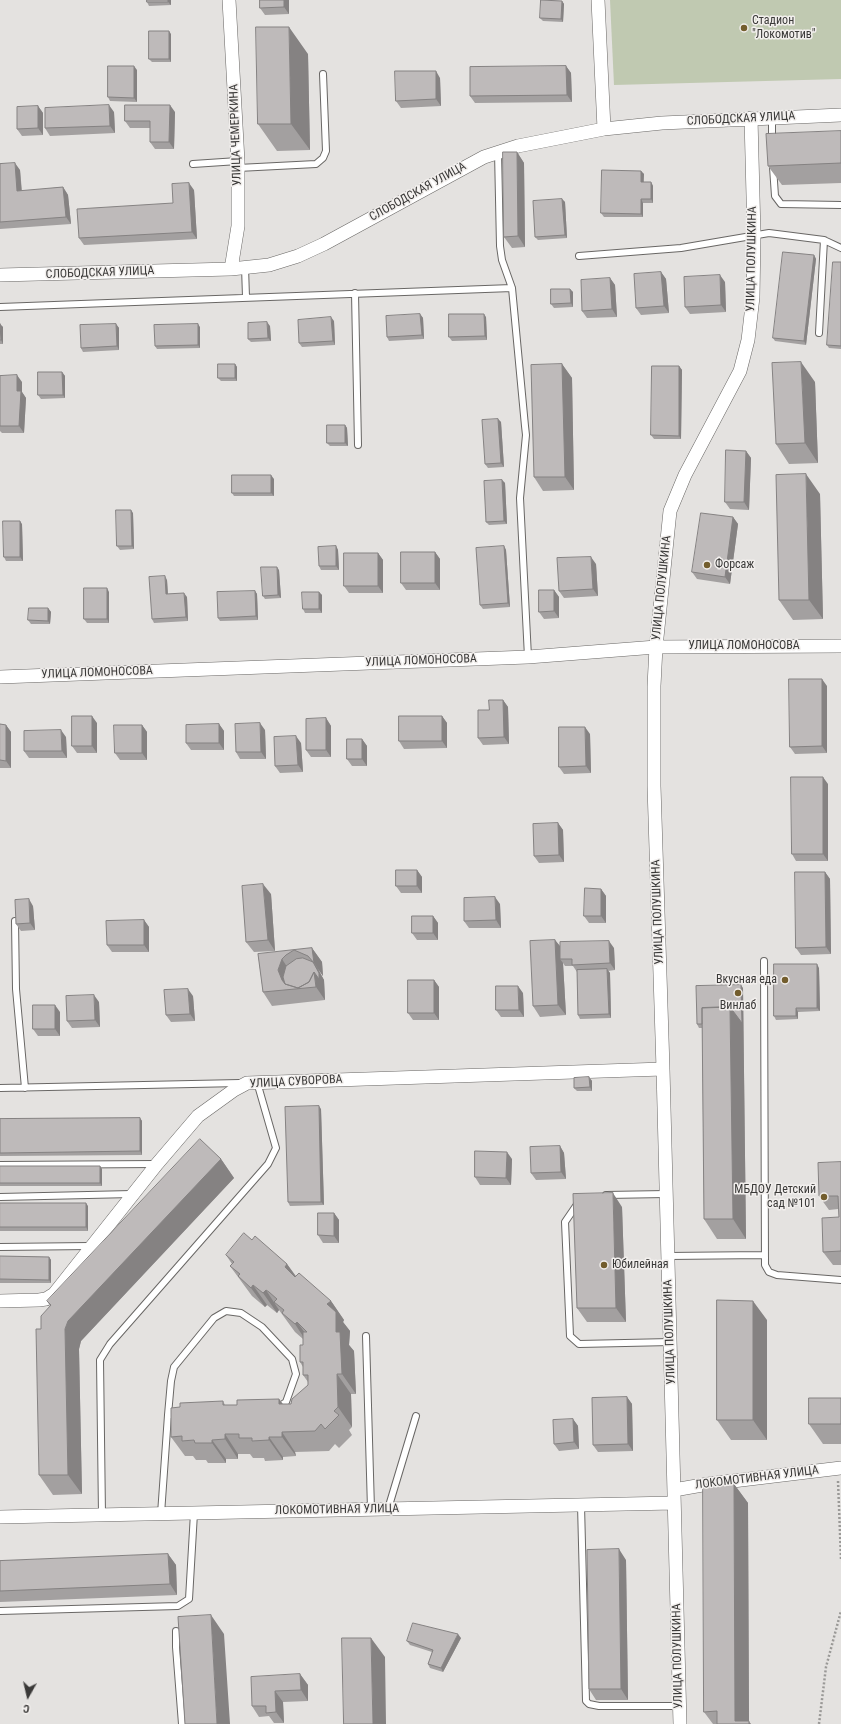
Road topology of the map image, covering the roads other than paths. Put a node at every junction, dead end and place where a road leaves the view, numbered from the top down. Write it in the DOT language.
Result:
graph roads {
  1 [pos="229,0"];
  2 [pos="598,0"];
  3 [pos="323,74"];
  4 [pos="841,115"];
  5 [pos="751,118"];
  6 [pos="772,118"];
  7 [pos="604,129"];
  8 [pos="773,147"];
  9 [pos="498,152"];
  10 [pos="773,162"];
  11 [pos="193,164"];
  12 [pos="238,165"];
  13 [pos="841,204"];
  14 [pos="754,235"];
  15 [pos="824,240"];
  16 [pos="841,248"];
  17 [pos="580,256"];
  18 [pos="246,267"];
  19 [pos="231,269"];
  20 [pos="0,275"];
  21 [pos="512,288"];
  22 [pos="355,294"];
  23 [pos="246,297"];
  24 [pos="0,307"];
  25 [pos="819,334"];
  26 [pos="358,445"];
  27 [pos="656,646"];
  28 [pos="841,646"];
  29 [pos="528,656"];
  30 [pos="0,677"];
  31 [pos="15,921"];
  32 [pos="764,961"];
  33 [pos="664,1069"];
  34 [pos="252,1082"];
  35 [pos="0,1088"];
  36 [pos="25,1088"];
  37 [pos="157,1164"];
  38 [pos="0,1165"];
  39 [pos="133,1194"];
  40 [pos="666,1194"];
  41 [pos="597,1196"];
  42 [pos="0,1197"];
  43 [pos="585,1198"];
  44 [pos="92,1246"];
  45 [pos="0,1247"];
  46 [pos="764,1255"];
  47 [pos="668,1256"];
  48 [pos="841,1280"];
  49 [pos="0,1301"];
  50 [pos="366,1336"];
  51 [pos="671,1342"];
  52 [pos="266,1410"];
  53 [pos="183,1414"];
  54 [pos="168,1415"];
  55 [pos="416,1416"];
  56 [pos="839,1468"];
  57 [pos="674,1496"];
  58 [pos="581,1505"];
  59 [pos="371,1509"];
  60 [pos="388,1509"];
  61 [pos="194,1513"];
  62 [pos="161,1514"];
  63 [pos="102,1515"];
  64 [pos="0,1517"];
  65 [pos="0,1611"];
  66 [pos="176,1631"];
  67 [pos="679,1706"];
  68 [pos="182,1724"];
  69 [pos="680,1724"];
  1 -- 12 [label="street, УЛИЦА ЧЕМЕРКИНА"];
  2 -- 7 [label="street"];
  3 -- 12 [label="lane"];
  4 -- 6 [label="street, СЛОБОДСКАЯ УЛИЦА"];
  5 -- 6 [label="street, СЛОБОДСКАЯ УЛИЦА"];
  5 -- 7 [label="street, СЛОБОДСКАЯ УЛИЦА"];
  5 -- 14 [label="street, УЛИЦА ПОЛУШКИНА"];
  6 -- 8 [label="lane"];
  7 -- 9 [label="street, СЛОБОДСКАЯ УЛИЦА"];
  9 -- 18 [label="street, СЛОБОДСКАЯ УЛИЦА"];
  9 -- 21 [label="lane"];
  10 -- 13 [label="lane"];
  11 -- 12 [label="lane"];
  12 -- 19 [label="street, УЛИЦА ЧЕМЕРКИНА"];
  14 -- 15 [label="lane"];
  14 -- 17 [label="lane"];
  14 -- 27 [label="street, УЛИЦА ПОЛУШКИНА"];
  15 -- 16 [label="lane"];
  15 -- 25 [label="lane"];
  18 -- 19 [label="street, СЛОБОДСКАЯ УЛИЦА"];
  18 -- 23 [label="lane"];
  19 -- 20 [label="street, СЛОБОДСКАЯ УЛИЦА"];
  21 -- 22 [label="lane"];
  21 -- 29 [label="lane"];
  22 -- 23 [label="lane"];
  22 -- 26 [label="lane"];
  23 -- 24 [label="lane"];
  27 -- 28 [label="street, УЛИЦА ЛОМОНОСОВА"];
  27 -- 29 [label="street, УЛИЦА ЛОМОНОСОВА"];
  27 -- 33 [label="street, УЛИЦА ПОЛУШКИНА"];
  29 -- 30 [label="street, УЛИЦА ЛОМОНОСОВА"];
  31 -- 36 [label="lane"];
  32 -- 46 [label="lane"];
  33 -- 34 [label="street, УЛИЦА СУВОРОВА"];
  33 -- 40 [label="street, УЛИЦА ПОЛУШКИНА"];
  34 -- 36 [label="lane"];
  34 -- 37 [label="street, УЛИЦА СУВОРОВА"];
  34 -- 63 [label="lane"];
  35 -- 36 [label="lane"];
  37 -- 38 [label="lane"];
  37 -- 39 [label="street, УЛИЦА СУВОРОВА"];
  39 -- 42 [label="lane"];
  39 -- 44 [label="street, УЛИЦА СУВОРОВА"];
  40 -- 41 [label="lane"];
  40 -- 47 [label="street, УЛИЦА ПОЛУШКИНА"];
  43 -- 51 [label="lane"];
  44 -- 45 [label="lane"];
  44 -- 49 [label="street, УЛИЦА СУВОРОВА"];
  46 -- 47 [label="lane"];
  46 -- 48 [label="lane"];
  47 -- 51 [label="street, УЛИЦА ПОЛУШКИНА"];
  50 -- 59 [label="lane"];
  51 -- 57 [label="street, УЛИЦА ПОЛУШКИНА"];
  52 -- 54 [label="lane"];
  53 -- 54 [label="lane"];
  54 -- 62 [label="lane"];
  55 -- 60 [label="lane"];
  56 -- 57 [label="street, ЛОКОМОТИВНАЯ УЛИЦА"];
  57 -- 58 [label="street, ЛОКОМОТИВНАЯ УЛИЦА"];
  57 -- 67 [label="street, УЛИЦА ПОЛУШКИНА"];
  58 -- 60 [label="street, ЛОКОМОТИВНАЯ УЛИЦА"];
  58 -- 67 [label="lane"];
  59 -- 60 [label="street, ЛОКОМОТИВНАЯ УЛИЦА"];
  59 -- 61 [label="street, ЛОКОМОТИВНАЯ УЛИЦА"];
  61 -- 62 [label="street, ЛОКОМОТИВНАЯ УЛИЦА"];
  61 -- 65 [label="lane"];
  62 -- 63 [label="street, ЛОКОМОТИВНАЯ УЛИЦА"];
  63 -- 64 [label="street, ЛОКОМОТИВНАЯ УЛИЦА"];
  66 -- 68 [label="lane"];
  67 -- 69 [label="street, УЛИЦА ПОЛУШКИНА"];
}
